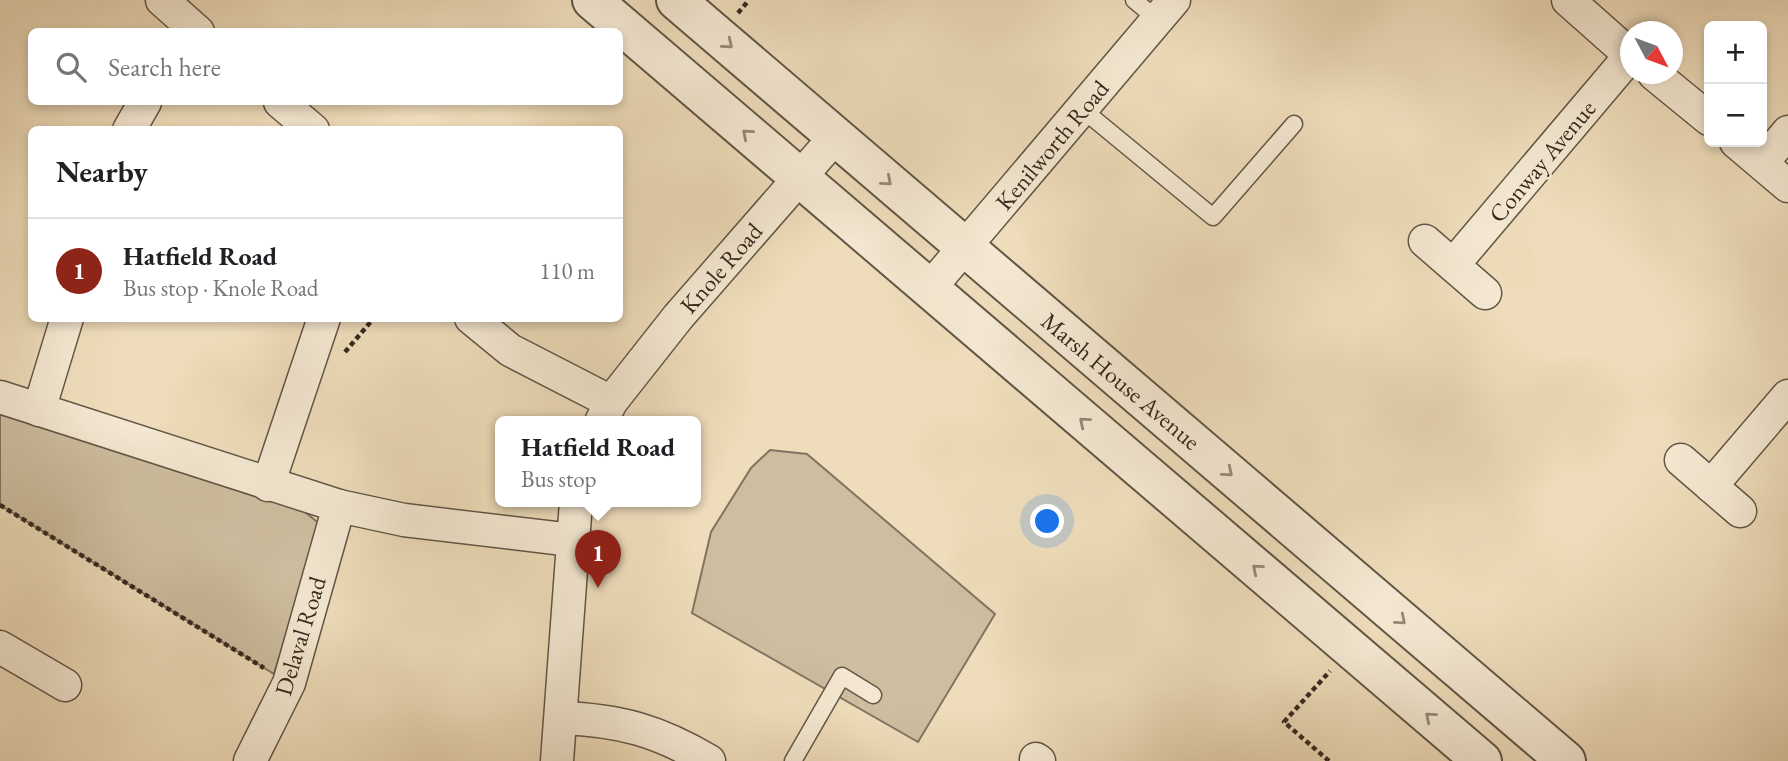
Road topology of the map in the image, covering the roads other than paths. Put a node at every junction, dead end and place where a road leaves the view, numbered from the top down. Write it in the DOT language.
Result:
graph roads {
  1 [pos="162,0"];
  2 [pos="592,0"];
  3 [pos="676,0"];
  4 [pos="1134,0"];
  5 [pos="1568,0"];
  6 [pos="1166,10"];
  7 [pos="194,28"];
  8 [pos="1620,46"];
  9 [pos="1620,67"];
  10 [pos="1666,84"];
  11 [pos="143,105"];
  12 [pos="284,105"];
  13 [pos="1082,109"];
  14 [pos="1704,115"];
  15 [pos="1294,124"];
  16 [pos="131,126"];
  17 [pos="308,126"];
  18 [pos="1788,132"];
  19 [pos="835,136"];
  20 [pos="1742,147"];
  21 [pos="1762,163"];
  22 [pos="799,178"];
  23 [pos="1788,186"];
  24 [pos="1425,241"];
  25 [pos="965,248"];
  26 [pos="1453,265"];
  27 [pos="929,289"];
  28 [pos="1485,293"];
  29 [pos="66,322"];
  30 [pos="323,322"];
  31 [pos="476,322"];
  32 [pos="1788,396"];
  33 [pos="0,397"];
  34 [pos="39,410"];
  35 [pos="606,412"];
  36 [pos="1681,460"];
  37 [pos="268,485"];
  38 [pos="1712,486"];
  39 [pos="339,506"];
  40 [pos="575,507"];
  41 [pos="1740,511"];
  42 [pos="572,540"];
  43 [pos="4,659"];
  44 [pos="65,685"];
  45 [pos="873,695"];
  46 [pos="561,718"];
  47 [pos="250,761"];
  48 [pos="557,761"];
  49 [pos="709,761"];
  50 [pos="793,761"];
  51 [pos="1482,761"];
  52 [pos="1566,761"];
  1 -- 7 [label="street"];
  22 -- 2 [label="street, one-way"];
  3 -- 19 [label="street, Marsh House Avenue, one-way"];
  4 -- 6 [label="lane"];
  5 -- 8 [label="street"];
  6 -- 13 [label="street, Kenilworth Road"];
  9 -- 26 [label="street, Conway Avenue"];
  10 -- 14 [label="street"];
  11 -- 16 [label="street"];
  12 -- 17 [label="street"];
  13 -- 15 [label="lane"];
  13 -- 25 [label="street, Kenilworth Road"];
  18 -- 21 [label="street"];
  19 -- 22 [label="street, Knole Road"];
  19 -- 25 [label="street, Marsh House Avenue, one-way"];
  20 -- 21 [label="street"];
  21 -- 23 [label="street"];
  22 -- 27 [label="street"];
  22 -- 35 [label="street, Knole Road"];
  24 -- 26 [label="street"];
  25 -- 27 [label="street, Kenilworth Road"];
  25 -- 52 [label="street, Marsh House Avenue, one-way"];
  26 -- 28 [label="street"];
  51 -- 27 [label="street, one-way"];
  29 -- 34 [label="street"];
  30 -- 37 [label="street"];
  31 -- 35 [label="street, Knole Road"];
  32 -- 38 [label="street"];
  33 -- 34 [label="street"];
  34 -- 37 [label="street"];
  36 -- 38 [label="street"];
  37 -- 39 [label="street"];
  38 -- 41 [label="street"];
  39 -- 42 [label="street"];
  39 -- 47 [label="street, Delaval Road"];
  40 -- 42 [label="street"];
  42 -- 46 [label="street"];
  43 -- 44 [label="street"];
  45 -- 50 [label="lane"];
  46 -- 48 [label="street"];
  46 -- 49 [label="street"];
}
